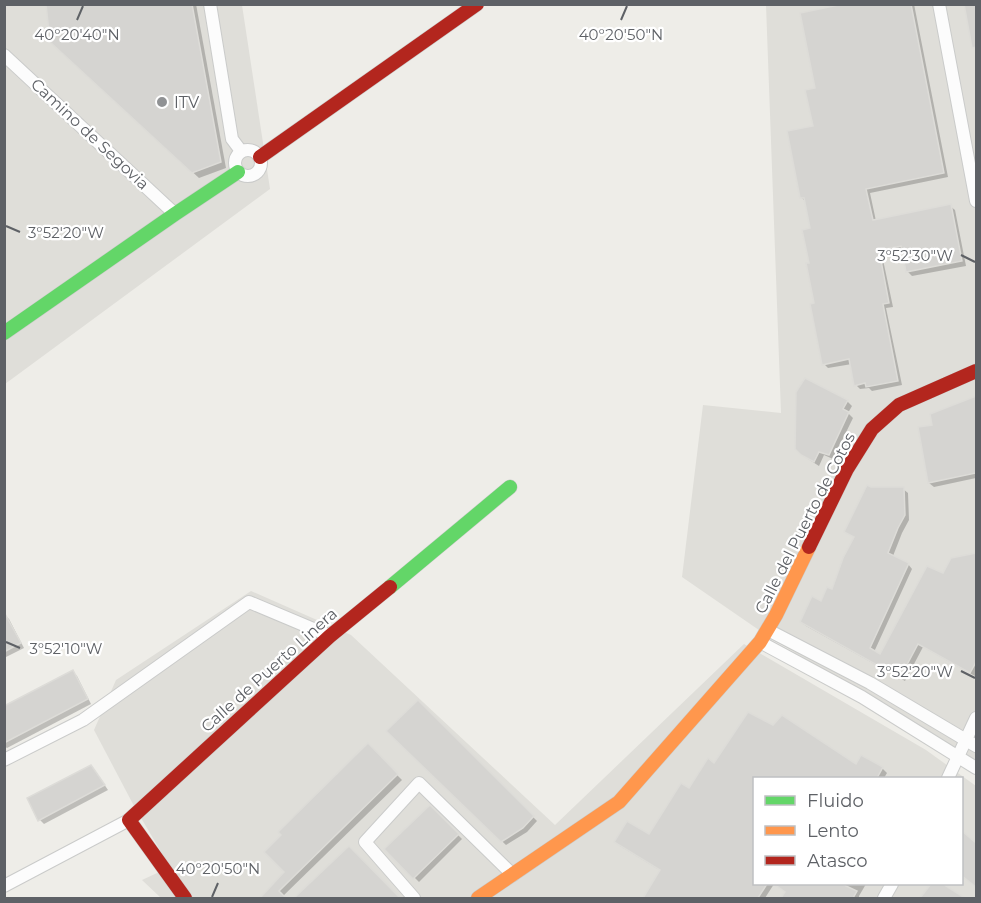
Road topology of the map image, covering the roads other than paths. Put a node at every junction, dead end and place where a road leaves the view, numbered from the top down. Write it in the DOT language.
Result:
graph roads {
  1 [pos="210,4"];
  2 [pos="477,4"];
  3 [pos="939,4"];
  4 [pos="4,55"];
  5 [pos="241,151"];
  6 [pos="260,157"];
  7 [pos="238,172"];
  8 [pos="976,201"];
  9 [pos="175,214"];
  10 [pos="4,333"];
  11 [pos="976,371"];
  12 [pos="510,487"];
  13 [pos="768,630"];
  14 [pos="330,636"];
  15 [pos="760,642"];
  16 [pos="976,718"];
  17 [pos="971,743"];
  18 [pos="959,756"];
  19 [pos="4,760"];
  20 [pos="976,768"];
  21 [pos="948,777"];
  22 [pos="129,820"];
  23 [pos="513,875"];
  24 [pos="4,886"];
  25 [pos="185,898"];
  26 [pos="414,898"];
  27 [pos="478,898"];
  1 -- 5 [label="street"];
  2 -- 6 [label="street"];
  3 -- 8 [label="street"];
  4 -- 9 [label="street, Camino de Segovia"];
  5 -- 6 [label="street"];
  5 -- 7 [label="street"];
  6 -- 7 [label="street"];
  7 -- 9 [label="street"];
  9 -- 10 [label="street"];
  11 -- 13 [label="street, Calle del Puerto de Cotos"];
  12 -- 14 [label="street, Calle de Puerto Linera"];
  13 -- 15 [label="street, Calle del Puerto de Cotos"];
  13 -- 17 [label="street"];
  14 -- 19 [label="street"];
  14 -- 22 [label="street, Calle de Puerto Linera"];
  15 -- 18 [label="street"];
  15 -- 23 [label="street"];
  16 -- 17 [label="street"];
  17 -- 18 [label="street"];
  18 -- 20 [label="street"];
  18 -- 21 [label="street"];
  22 -- 24 [label="street"];
  22 -- 25 [label="street"];
  23 -- 26 [label="street"];
  23 -- 27 [label="street"];
}
